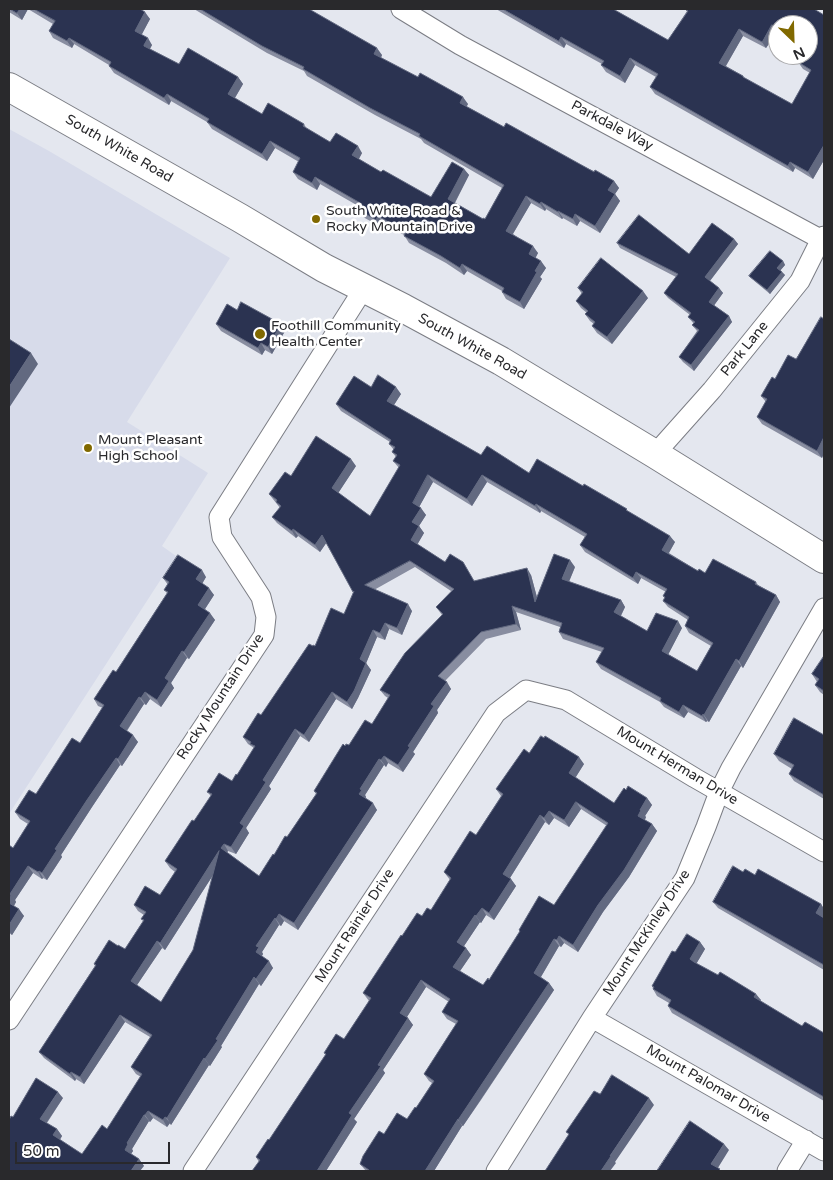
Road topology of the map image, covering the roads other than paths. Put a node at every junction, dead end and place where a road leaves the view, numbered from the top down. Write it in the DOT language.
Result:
graph roads {
  1 [pos="401,9"];
  2 [pos="9,87"];
  3 [pos="823,239"];
  4 [pos="364,288"];
  5 [pos="655,454"];
  6 [pos="824,559"];
  7 [pos="824,608"];
  8 [pos="526,690"];
  9 [pos="719,792"];
  10 [pos="824,852"];
  11 [pos="592,1018"];
  12 [pos="9,1020"];
  13 [pos="806,1140"];
  14 [pos="824,1151"];
  15 [pos="193,1171"];
  16 [pos="496,1171"];
  17 [pos="787,1171"];
  1 -- 3 [label="street, Parkdale Way"];
  2 -- 4 [label="main road, South White Road"];
  3 -- 5 [label="street, Park Lane"];
  4 -- 5 [label="main road, South White Road"];
  4 -- 12 [label="street, Rocky Mountain Drive"];
  5 -- 6 [label="main road, South White Road"];
  7 -- 9 [label="street, Mount McKinley Drive"];
  8 -- 9 [label="street, Mount Herman Drive"];
  8 -- 15 [label="street, Mount Rainier Drive"];
  9 -- 10 [label="street, Mount Herman Drive"];
  9 -- 11 [label="street, Mount McKinley Drive"];
  11 -- 13 [label="street, Mount Palomar Drive"];
  11 -- 16 [label="street, Mount McKinley Drive"];
  13 -- 14 [label="street, Mount Palomar Drive"];
  13 -- 17 [label="street"];
}
